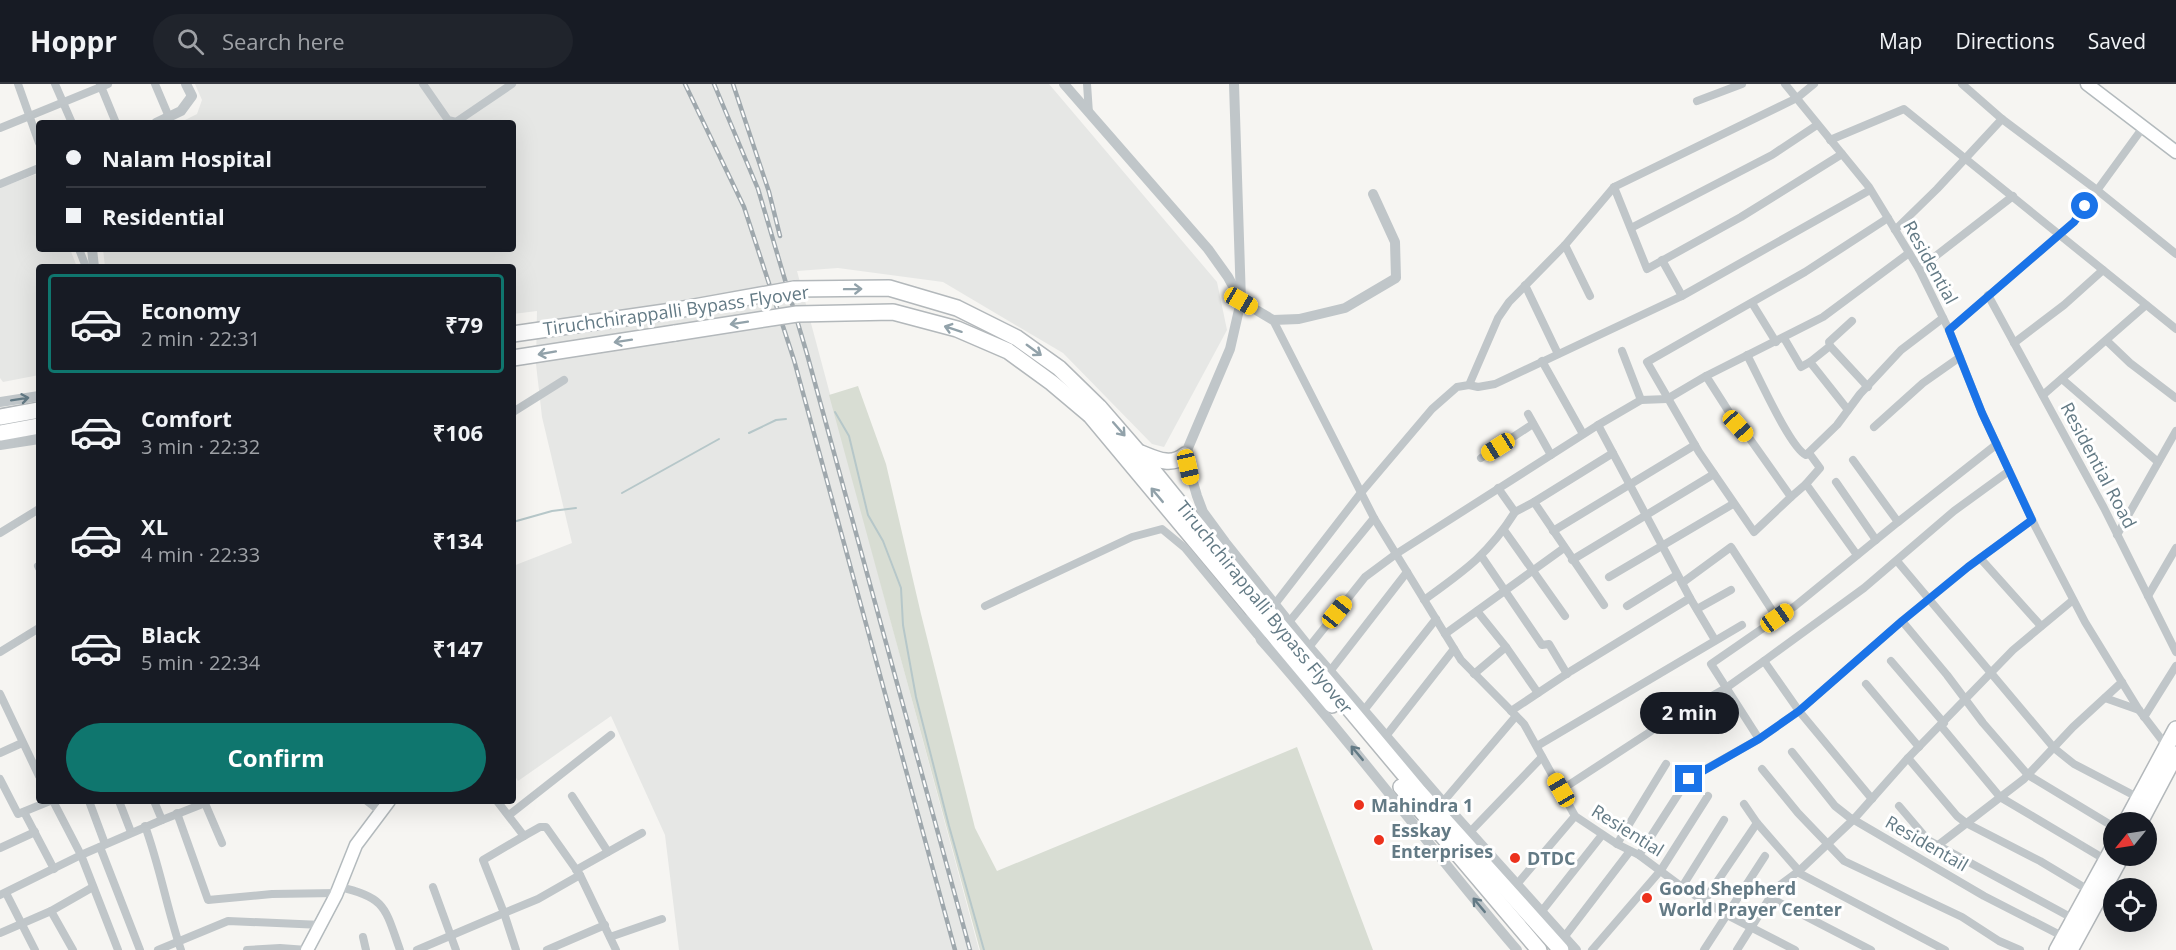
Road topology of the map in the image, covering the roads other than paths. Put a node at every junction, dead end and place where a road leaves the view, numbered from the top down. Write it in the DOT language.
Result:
graph roads {
  1 [pos="18,84"];
  2 [pos="55,84"];
  3 [pos="155,84"];
  4 [pos="186,84"];
  5 [pos="423,84"];
  6 [pos="512,84"];
  7 [pos="1064,84"];
  8 [pos="1087,84"];
  9 [pos="1234,84"];
  10 [pos="1742,84"];
  11 [pos="1785,84"];
  12 [pos="1814,84"];
  13 [pos="1962,84"];
  14 [pos="2087,84"];
  15 [pos="103,85"];
  16 [pos="1797,98"];
  17 [pos="1696,101"];
  18 [pos="63,103"];
  19 [pos="1089,113"];
  20 [pos="30,117"];
  21 [pos="169,117"];
  22 [pos="2002,119"];
  23 [pos="71,120"];
  24 [pos="115,120"];
  25 [pos="162,120"];
  26 [pos="448,120"];
  27 [pos="459,120"];
  28 [pos="1817,126"];
  29 [pos="2144,126"];
  30 [pos="0,128"];
  31 [pos="36,134"];
  32 [pos="1830,140"];
  33 [pos="2176,152"];
  34 [pos="1842,154"];
  35 [pos="1966,158"];
  36 [pos="36,169"];
  37 [pos="0,184"];
  38 [pos="1614,187"];
  39 [pos="1870,190"];
  40 [pos="2097,190"];
  41 [pos="1373,194"];
  42 [pos="2013,196"];
  43 [pos="1888,218"];
  44 [pos="1631,228"];
  45 [pos="1895,230"];
  46 [pos="2059,234"];
  47 [pos="1565,245"];
  48 [pos="1909,254"];
  49 [pos="2176,254"];
  50 [pos="1662,261"];
  51 [pos="1919,269"];
  52 [pos="2103,270"];
  53 [pos="1525,285"];
  54 [pos="1988,295"];
  55 [pos="1590,296"];
  56 [pos="1682,296"];
  57 [pos="1241,301"];
  58 [pos="1752,303"];
  59 [pos="2146,305"];
  60 [pos="1943,318"];
  61 [pos="1273,320"];
  62 [pos="1852,321"];
  63 [pos="2176,329"];
  64 [pos="1949,330"];
  65 [pos="516,334"];
  66 [pos="1785,338"];
  67 [pos="2107,341"];
  68 [pos="1776,342"];
  69 [pos="2014,343"];
  70 [pos="1830,346"];
  71 [pos="1622,351"];
  72 [pos="1558,354"];
  73 [pos="1747,354"];
  74 [pos="1960,357"];
  75 [pos="516,358"];
  76 [pos="1542,361"];
  77 [pos="1810,362"];
  78 [pos="1706,376"];
  79 [pos="2062,379"];
  80 [pos="564,380"];
  81 [pos="1469,385"];
  82 [pos="1868,387"];
  83 [pos="2043,395"];
  84 [pos="36,396"];
  85 [pos="2176,398"];
  86 [pos="1667,399"];
  87 [pos="1641,400"];
  88 [pos="0,402"];
  89 [pos="516,410"];
  90 [pos="1848,410"];
  91 [pos="36,411"];
  92 [pos="1094,411"];
  93 [pos="1528,414"];
  94 [pos="0,417"];
  95 [pos="1533,424"];
  96 [pos="1598,425"];
  97 [pos="36,427"];
  98 [pos="1874,427"];
  99 [pos="2176,431"];
  100 [pos="0,433"];
  101 [pos="1583,434"];
  102 [pos="36,439"];
  103 [pos="1997,444"];
  104 [pos="0,445"];
  105 [pos="1695,445"];
  106 [pos="1138,452"];
  107 [pos="1613,453"];
  108 [pos="1809,453"];
  109 [pos="1185,455"];
  110 [pos="1551,455"];
  111 [pos="1481,458"];
  112 [pos="1853,460"];
  113 [pos="2158,462"];
  114 [pos="2009,471"];
  115 [pos="1714,474"];
  116 [pos="1836,482"];
  117 [pos="1806,484"];
  118 [pos="1630,485"];
  119 [pos="1498,488"];
  120 [pos="1360,494"];
  121 [pos="1791,496"];
  122 [pos="1534,501"];
  123 [pos="1733,504"];
  124 [pos="36,511"];
  125 [pos="1515,512"];
  126 [pos="1646,516"];
  127 [pos="1374,518"];
  128 [pos="2032,520"];
  129 [pos="1898,522"];
  130 [pos="1504,530"];
  131 [pos="1553,531"];
  132 [pos="0,533"];
  133 [pos="2117,535"];
  134 [pos="1876,540"];
  135 [pos="1662,547"];
  136 [pos="1564,548"];
  137 [pos="2176,548"];
  138 [pos="1396,554"];
  139 [pos="1857,555"];
  140 [pos="1482,557"];
  141 [pos="1980,558"];
  142 [pos="1572,560"];
  143 [pos="1897,561"];
  144 [pos="1534,569"];
  145 [pos="1407,573"];
  146 [pos="1609,577"];
  147 [pos="1680,579"];
  148 [pos="1731,590"];
  149 [pos="1505,591"];
  150 [pos="2148,596"];
  151 [pos="1690,598"];
  152 [pos="1929,599"];
  153 [pos="1424,600"];
  154 [pos="2073,600"];
  155 [pos="1275,604"];
  156 [pos="1248,605"];
  157 [pos="1604,605"];
  158 [pos="986,606"];
  159 [pos="1627,606"];
  160 [pos="1696,609"];
  161 [pos="1477,610"];
  162 [pos="1565,616"];
  163 [pos="1777,618"];
  164 [pos="1436,619"];
  165 [pos="1902,621"];
  166 [pos="1289,622"];
  167 [pos="1742,625"];
  168 [pos="2041,626"];
  169 [pos="36,630"];
  170 [pos="1445,634"];
  171 [pos="1261,640"];
  172 [pos="1715,640"];
  173 [pos="1310,647"];
  174 [pos="1506,647"];
  175 [pos="1454,649"];
  176 [pos="0,652"];
  177 [pos="2176,652"];
  178 [pos="1891,661"];
  179 [pos="1764,662"];
  180 [pos="2176,666"];
  181 [pos="1331,670"];
  182 [pos="1991,673"];
  183 [pos="1474,674"];
  184 [pos="1567,674"];
  185 [pos="2122,682"];
  186 [pos="1866,684"];
  187 [pos="1726,688"];
  188 [pos="1538,693"];
  189 [pos="0,694"];
  190 [pos="2105,699"];
  191 [pos="1965,700"];
  192 [pos="1365,709"];
  193 [pos="1799,711"];
  194 [pos="1514,713"];
  195 [pos="2142,714"];
  196 [pos="1942,725"];
  197 [pos="2176,729"];
  198 [pos="611,735"];
  199 [pos="1386,736"];
  200 [pos="1759,739"];
  201 [pos="22,743"];
  202 [pos="1537,746"];
  203 [pos="1919,747"];
  204 [pos="2054,748"];
  205 [pos="2172,752"];
  206 [pos="0,753"];
  207 [pos="1792,753"];
  208 [pos="1542,757"];
  209 [pos="1908,758"];
  210 [pos="1666,764"];
  211 [pos="1762,769"];
  212 [pos="36,770"];
  213 [pos="2028,775"];
  214 [pos="0,779"];
  215 [pos="1561,790"];
  216 [pos="572,796"];
  217 [pos="1708,796"];
  218 [pos="2000,797"];
  219 [pos="2139,798"];
  220 [pos="1872,799"];
  221 [pos="1443,802"];
  222 [pos="44,804"];
  223 [pos="53,804"];
  224 [pos="90,804"];
  225 [pos="120,804"];
  226 [pos="155,804"];
  227 [pos="199,804"];
  228 [pos="205,804"];
  229 [pos="371,804"];
  230 [pos="386,804"];
  231 [pos="500,804"];
  232 [pos="1744,804"];
  233 [pos="1899,806"];
  234 [pos="380,811"];
  235 [pos="24,812"];
  236 [pos="2131,812"];
  237 [pos="2144,812"];
  238 [pos="177,813"];
  239 [pos="509,815"];
  240 [pos="1575,816"];
  241 [pos="1854,819"];
  242 [pos="162,820"];
  243 [pos="1724,820"];
  244 [pos="2103,820"];
  245 [pos="1757,823"];
  246 [pos="1966,823"];
  247 [pos="145,826"];
  248 [pos="1471,831"];
  249 [pos="35,832"];
  250 [pos="131,832"];
  251 [pos="642,833"];
  252 [pos="1602,835"];
  253 [pos="524,836"];
  254 [pos="222,843"];
  255 [pos="1617,844"];
  256 [pos="1828,845"];
  257 [pos="103,846"];
  258 [pos="1937,846"];
  259 [pos="0,848"];
  260 [pos="1630,851"];
  261 [pos="608,852"];
  262 [pos="81,855"];
  263 [pos="1640,855"];
  264 [pos="1765,856"];
  265 [pos="2103,858"];
  266 [pos="2103,866"];
  267 [pos="2115,866"];
  268 [pos="54,869"];
  269 [pos="1661,870"];
  270 [pos="1798,871"];
  271 [pos="578,872"];
  272 [pos="1518,883"];
  273 [pos="93,887"];
  274 [pos="1682,887"];
  275 [pos="433,888"];
  276 [pos="338,890"];
  277 [pos="2090,891"];
  278 [pos="3,894"];
  279 [pos="1770,897"];
  280 [pos="1704,901"];
  281 [pos="51,911"];
  282 [pos="1542,911"];
  283 [pos="504,913"];
  284 [pos="1725,914"];
  285 [pos="662,919"];
  286 [pos="2074,919"];
  287 [pos="21,925"];
  288 [pos="322,925"];
  289 [pos="604,925"];
  290 [pos="1751,928"];
  291 [pos="0,933"];
  292 [pos="363,937"];
  293 [pos="452,937"];
  294 [pos="610,937"];
  295 [pos="1563,943"];
  296 [pos="179,946"];
  297 [pos="2064,946"];
  298 [pos="35,950"];
  299 [pos="73,950"];
  300 [pos="118,950"];
  301 [pos="140,950"];
  302 [pos="158,950"];
  303 [pos="247,950"];
  304 [pos="307,950"];
  305 [pos="366,950"];
  306 [pos="400,950"];
  307 [pos="417,950"];
  308 [pos="456,950"];
  309 [pos="516,950"];
  310 [pos="547,950"];
  311 [pos="616,950"];
  312 [pos="1517,950"];
  313 [pos="1539,950"];
  314 [pos="1576,950"];
  315 [pos="1592,950"];
  316 [pos="1704,950"];
  317 [pos="1737,950"];
  318 [pos="1795,950"];
  319 [pos="1871,950"];
  320 [pos="1944,950"];
  321 [pos="2020,950"];
  1 -- 20 [label="street"];
  2 -- 18 [label="street"];
  3 -- 21 [label="street"];
  4 -- 21 [label="street"];
  5 -- 26 [label="street"];
  6 -- 27 [label="street"];
  7 -- 19 [label="street"];
  8 -- 19 [label="street"];
  9 -- 57 [label="street"];
  10 -- 17 [label="street"];
  11 -- 16 [label="street, Residential"];
  12 -- 16 [label="street"];
  13 -- 22 [label="street"];
  14 -- 29 [label="main road"];
  15 -- 18 [label="street"];
  15 -- 24 [label="street"];
  16 -- 28 [label="street, Residential"];
  16 -- 38 [label="street"];
  18 -- 20 [label="street"];
  18 -- 23 [label="street"];
  19 -- 57 [label="street"];
  20 -- 30 [label="street"];
  20 -- 31 [label="street"];
  21 -- 25 [label="street"];
  22 -- 35 [label="street"];
  22 -- 40 [label="street"];
  28 -- 32 [label="street, Residential"];
  28 -- 44 [label="street"];
  29 -- 33 [label="main road"];
  29 -- 40 [label="street"];
  32 -- 34 [label="street, Residential"];
  32 -- 35 [label="street"];
  34 -- 39 [label="street, Residential"];
  34 -- 50 [label="street"];
  35 -- 42 [label="street"];
  35 -- 45 [label="street"];
  36 -- 37 [label="street"];
  38 -- 44 [label="street"];
  38 -- 47 [label="street"];
  39 -- 43 [label="street, Residential"];
  39 -- 56 [label="street"];
  40 -- 46 [label="street"];
  40 -- 49 [label="street"];
  41 -- 61 [label="street"];
  42 -- 46 [label="street"];
  42 -- 51 [label="street"];
  43 -- 45 [label="street, Residential"];
  43 -- 58 [label="street"];
  44 -- 50 [label="street"];
  45 -- 48 [label="street, Residential"];
  46 -- 52 [label="street"];
  46 -- 54 [label="street"];
  47 -- 53 [label="street"];
  47 -- 55 [label="street"];
  48 -- 51 [label="street, Residential"];
  48 -- 66 [label="street"];
  50 -- 56 [label="street"];
  51 -- 60 [label="street, Residential"];
  52 -- 59 [label="street"];
  52 -- 69 [label="street"];
  53 -- 72 [label="street"];
  53 -- 81 [label="street"];
  54 -- 64 [label="street"];
  54 -- 69 [label="street, Residential Road"];
  56 -- 72 [label="street"];
  57 -- 61 [label="street"];
  57 -- 109 [label="street"];
  58 -- 68 [label="street"];
  58 -- 86 [label="street"];
  59 -- 63 [label="street"];
  59 -- 67 [label="street"];
  60 -- 64 [label="street, Residential"];
  60 -- 82 [label="street"];
  61 -- 120 [label="street, Resiential"];
  62 -- 70 [label="street"];
  64 -- 74 [label="street, Residential"];
  65 -- 92 [label="highway, Tiruchchirappalli Bypass Flyover, one-way, bridge"];
  66 -- 68 [label="street"];
  66 -- 77 [label="street"];
  67 -- 79 [label="street"];
  67 -- 85 [label="street"];
  68 -- 73 [label="street"];
  69 -- 83 [label="street, Residential Road"];
  70 -- 77 [label="street"];
  70 -- 82 [label="street"];
  71 -- 87 [label="street"];
  72 -- 76 [label="street"];
  73 -- 78 [label="street"];
  73 -- 108 [label="street"];
  74 -- 98 [label="street"];
  74 -- 103 [label="street, Residential"];
  92 -- 75 [label="highway, Tiruchchirappalli Bypass Flyover, one-way, bridge"];
  76 -- 81 [label="street"];
  76 -- 101 [label="street"];
  77 -- 90 [label="street"];
  78 -- 86 [label="street"];
  78 -- 121 [label="street"];
  79 -- 83 [label="street"];
  79 -- 113 [label="street"];
  80 -- 89 [label="street"];
  81 -- 120 [label="street"];
  82 -- 90 [label="street"];
  83 -- 133 [label="street, Residential Road"];
  88 -- 84 [label="street, one-way"];
  86 -- 87 [label="street"];
  86 -- 105 [label="street"];
  87 -- 96 [label="street"];
  90 -- 108 [label="street"];
  91 -- 94 [label="highway"];
  92 -- 106 [label="highway, Tiruchchirappalli Bypass Flyover, one-way"];
  156 -- 92 [label="highway, Tiruchchirappalli Bypass Flyover, one-way"];
  93 -- 95 [label="street"];
  95 -- 110 [label="street"];
  95 -- 111 [label="street"];
  96 -- 101 [label="street"];
  96 -- 107 [label="street"];
  97 -- 100 [label="highway"];
  99 -- 113 [label="street"];
  101 -- 110 [label="street"];
  102 -- 104 [label="street"];
  103 -- 114 [label="street, Residential"];
  103 -- 129 [label="street"];
  105 -- 115 [label="street"];
  105 -- 118 [label="street"];
  106 -- 109 [label="highway"];
  106 -- 295 [label="highway, Tiruchchirappalli Bypass Flyover"];
  107 -- 118 [label="street"];
  107 -- 122 [label="street"];
  108 -- 117 [label="street"];
  109 -- 155 [label="street"];
  110 -- 119 [label="street"];
  112 -- 129 [label="street"];
  113 -- 133 [label="street"];
  114 -- 128 [label="street, Residential"];
  114 -- 143 [label="street"];
  115 -- 123 [label="street"];
  115 -- 126 [label="street"];
  116 -- 134 [label="street"];
  117 -- 121 [label="street"];
  117 -- 139 [label="street"];
  118 -- 126 [label="street"];
  118 -- 131 [label="street"];
  119 -- 125 [label="street"];
  119 -- 138 [label="street"];
  120 -- 127 [label="street, Resiential"];
  120 -- 155 [label="street"];
  121 -- 123 [label="street"];
  122 -- 125 [label="street"];
  122 -- 131 [label="street"];
  123 -- 135 [label="street"];
  124 -- 132 [label="street"];
  125 -- 130 [label="street"];
  126 -- 135 [label="street"];
  126 -- 142 [label="street"];
  127 -- 138 [label="street, Resiential"];
  127 -- 166 [label="street"];
  128 -- 141 [label="street"];
  128 -- 154 [label="street, Residential"];
  129 -- 134 [label="street"];
  130 -- 140 [label="street"];
  130 -- 144 [label="street"];
  131 -- 136 [label="street"];
  133 -- 150 [label="street, Residential Road"];
  134 -- 139 [label="street"];
  135 -- 146 [label="street"];
  135 -- 147 [label="street"];
  136 -- 142 [label="street"];
  136 -- 144 [label="street"];
  137 -- 150 [label="street"];
  138 -- 145 [label="street, Resiential"];
  138 -- 173 [label="street"];
  139 -- 163 [label="street"];
  140 -- 149 [label="street"];
  140 -- 153 [label="street"];
  141 -- 152 [label="street"];
  141 -- 168 [label="street"];
  142 -- 157 [label="street"];
  143 -- 152 [label="street"];
  143 -- 179 [label="street"];
  144 -- 149 [label="street"];
  144 -- 162 [label="street"];
  145 -- 153 [label="street, Resiential"];
  145 -- 181 [label="street"];
  147 -- 151 [label="street"];
  147 -- 159 [label="street"];
  147 -- 163 [label="street"];
  148 -- 160 [label="street"];
  149 -- 161 [label="street"];
  149 -- 184 [label="street"];
  150 -- 177 [label="street, Residential Road"];
  151 -- 160 [label="street"];
  151 -- 184 [label="street"];
  152 -- 165 [label="street"];
  152 -- 182 [label="street"];
  153 -- 164 [label="street, Resiential"];
  154 -- 168 [label="street"];
  154 -- 185 [label="street, Residential"];
  155 -- 166 [label="street"];
  156 -- 171 [label="street"];
  156 -- 313 [label="highway, Tiruchchirappalli Bypass Flyover"];
  158 -- 171 [label="street"];
  160 -- 172 [label="street"];
  161 -- 170 [label="street"];
  161 -- 174 [label="street"];
  163 -- 187 [label="street"];
  164 -- 170 [label="street, Resiential"];
  164 -- 192 [label="street"];
  165 -- 191 [label="street"];
  165 -- 193 [label="street"];
  166 -- 173 [label="street"];
  167 -- 172 [label="street"];
  168 -- 182 [label="street"];
  169 -- 176 [label="street"];
  170 -- 175 [label="street, Resiential"];
  312 -- 171 [label="street, one-way"];
  172 -- 202 [label="street"];
  173 -- 181 [label="street"];
  174 -- 183 [label="street"];
  174 -- 188 [label="street"];
  175 -- 183 [label="street, Resiential"];
  175 -- 199 [label="street"];
  178 -- 196 [label="street"];
  179 -- 187 [label="street"];
  179 -- 193 [label="street"];
  180 -- 195 [label="street"];
  181 -- 192 [label="street"];
  182 -- 191 [label="street"];
  182 -- 204 [label="street"];
  183 -- 194 [label="street, Resiential"];
  184 -- 188 [label="street"];
  185 -- 190 [label="street"];
  185 -- 195 [label="street, Residential"];
  186 -- 203 [label="street"];
  187 -- 200 [label="street"];
  187 -- 215 [label="street"];
  188 -- 194 [label="street"];
  189 -- 201 [label="street"];
  190 -- 195 [label="street"];
  190 -- 204 [label="street"];
  191 -- 196 [label="street"];
  191 -- 213 [label="street"];
  192 -- 199 [label="street"];
  193 -- 200 [label="street"];
  193 -- 220 [label="street"];
  194 -- 202 [label="street, Resiential"];
  194 -- 221 [label="street"];
  195 -- 205 [label="street, Residential"];
  196 -- 203 [label="street"];
  196 -- 218 [label="street"];
  197 -- 205 [label="highway"];
  198 -- 239 [label="street"];
  199 -- 221 [label="street"];
  200 -- 263 [label="street"];
  201 -- 206 [label="street"];
  201 -- 212 [label="street"];
  202 -- 208 [label="street, Resiential"];
  203 -- 209 [label="street"];
  204 -- 213 [label="street"];
  204 -- 219 [label="street"];
  205 -- 219 [label="highway"];
  205 -- 237 [label="highway"];
  207 -- 241 [label="street, Residentail"];
  208 -- 215 [label="street, Resiential"];
  208 -- 248 [label="street"];
  209 -- 220 [label="street"];
  209 -- 246 [label="street"];
  210 -- 255 [label="street"];
  211 -- 256 [label="street"];
  213 -- 218 [label="street"];
  213 -- 244 [label="street"];
  214 -- 235 [label="street"];
  215 -- 240 [label="street, Resiential"];
  216 -- 261 [label="street"];
  217 -- 269 [label="street"];
  218 -- 246 [label="street"];
  218 -- 265 [label="street"];
  219 -- 236 [label="highway"];
  220 -- 241 [label="street"];
  221 -- 248 [label="street"];
  222 -- 235 [label="street"];
  223 -- 262 [label="street"];
  224 -- 257 [label="street"];
  225 -- 250 [label="street"];
  226 -- 242 [label="street"];
  227 -- 238 [label="street"];
  228 -- 254 [label="street"];
  229 -- 234 [label="street"];
  230 -- 234 [label="main road"];
  231 -- 239 [label="street"];
  232 -- 245 [label="street"];
  233 -- 258 [label="street"];
  234 -- 276 [label="main road"];
  235 -- 249 [label="street"];
  238 -- 242 [label="street"];
  238 -- 276 [label="street"];
  239 -- 253 [label="street"];
  240 -- 252 [label="street, Resiential"];
  240 -- 272 [label="street"];
  241 -- 256 [label="street"];
  241 -- 297 [label="street, Residentail"];
  242 -- 247 [label="street"];
  243 -- 274 [label="street"];
  245 -- 270 [label="street"];
  245 -- 280 [label="street"];
  246 -- 258 [label="street"];
  246 -- 277 [label="street"];
  247 -- 250 [label="street"];
  247 -- 296 [label="street"];
  248 -- 272 [label="street"];
  249 -- 259 [label="street"];
  249 -- 268 [label="street"];
  250 -- 257 [label="street"];
  251 -- 261 [label="street"];
  252 -- 255 [label="street, Resiential"];
  252 -- 282 [label="street"];
  253 -- 271 [label="street"];
  253 -- 283 [label="street"];
  255 -- 260 [label="street, Resiential"];
  256 -- 270 [label="street"];
  256 -- 321 [label="street"];
  257 -- 262 [label="street"];
  257 -- 301 [label="street"];
  258 -- 286 [label="street"];
  260 -- 263 [label="street, Resiential"];
  260 -- 295 [label="street"];
  261 -- 271 [label="street"];
  262 -- 268 [label="street"];
  262 -- 273 [label="street"];
  263 -- 269 [label="street, Resiential"];
  264 -- 284 [label="street"];
  266 -- 277 [label="highway"];
  267 -- 297 [label="highway"];
  268 -- 278 [label="street"];
  269 -- 274 [label="street, Resiential"];
  269 -- 315 [label="street"];
  270 -- 279 [label="street"];
  270 -- 320 [label="street"];
  271 -- 283 [label="street"];
  271 -- 289 [label="street"];
  272 -- 282 [label="street"];
  273 -- 281 [label="street"];
  273 -- 300 [label="street"];
  274 -- 280 [label="street, Resiential"];
  275 -- 293 [label="street"];
  276 -- 288 [label="main road"];
  276 -- 306 [label="street"];
  277 -- 286 [label="highway"];
  278 -- 287 [label="street"];
  279 -- 290 [label="street"];
  279 -- 319 [label="street"];
  280 -- 284 [label="street, Resiential"];
  281 -- 287 [label="street"];
  281 -- 299 [label="street"];
  282 -- 295 [label="street"];
  283 -- 293 [label="street"];
  283 -- 309 [label="street"];
  284 -- 290 [label="street, Resiential"];
  284 -- 316 [label="street"];
  285 -- 294 [label="street"];
  286 -- 297 [label="highway"];
  287 -- 291 [label="street"];
  287 -- 298 [label="street"];
  288 -- 296 [label="street"];
  288 -- 304 [label="main road"];
  289 -- 294 [label="street"];
  289 -- 310 [label="street"];
  290 -- 317 [label="street"];
  290 -- 318 [label="street, Resiential"];
  292 -- 305 [label="street"];
  293 -- 307 [label="street"];
  293 -- 308 [label="street"];
  294 -- 311 [label="street"];
  295 -- 314 [label="street"];
  296 -- 302 [label="street"];
  303 -- 304 [label="street"];
}
